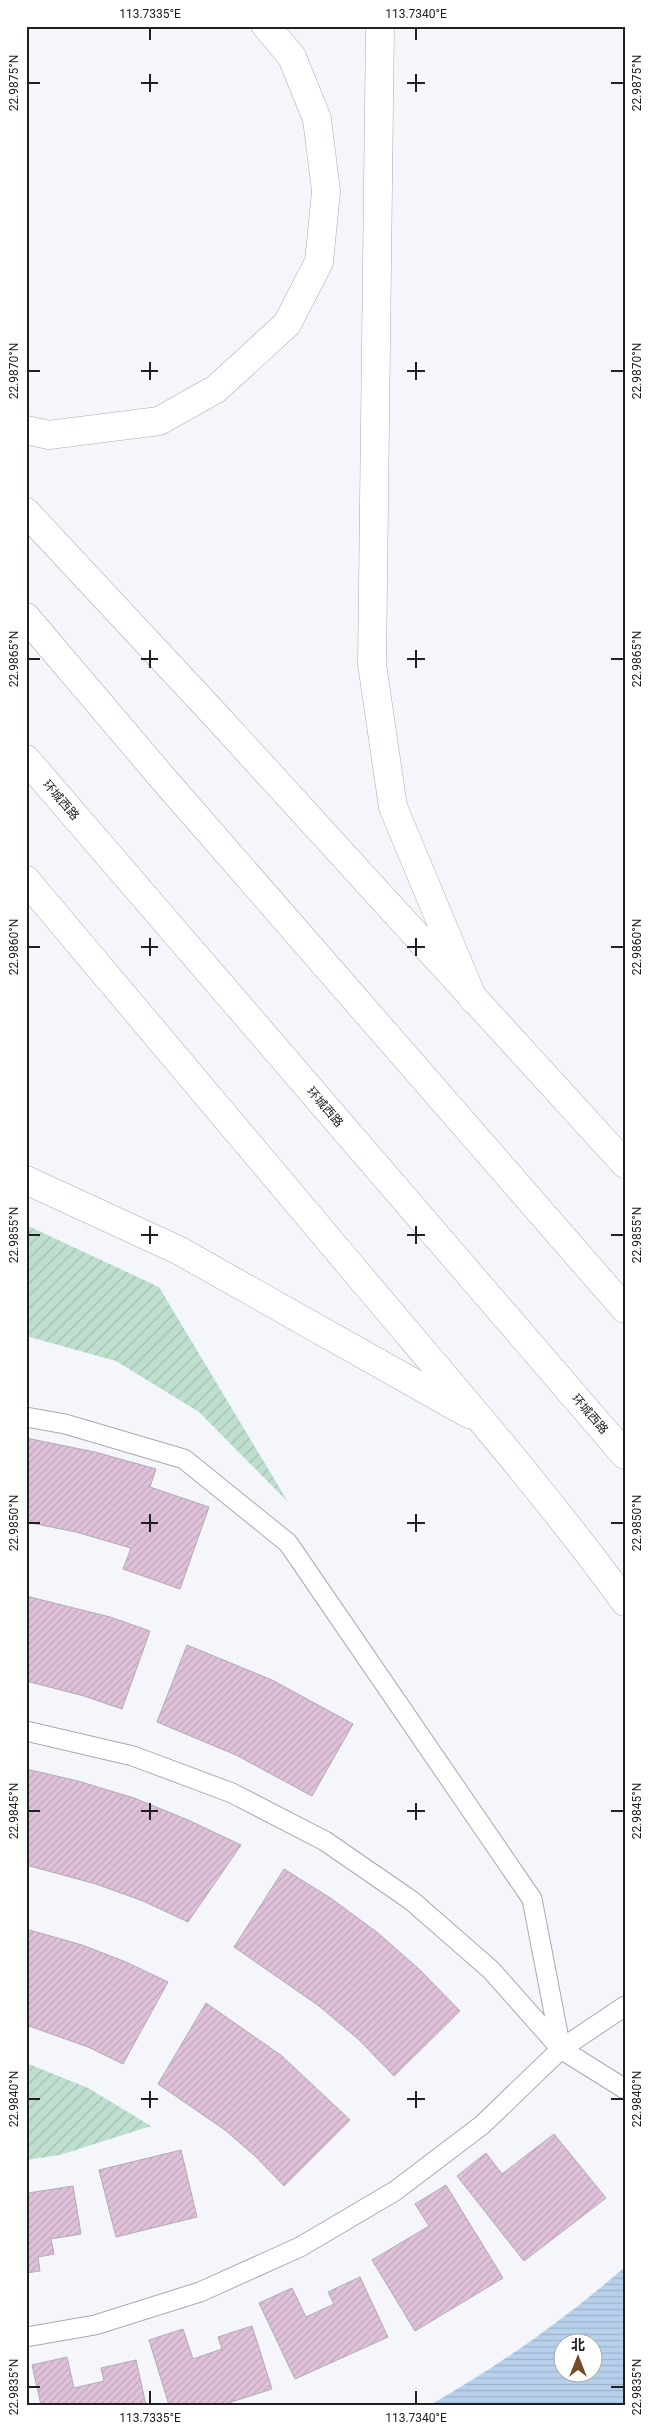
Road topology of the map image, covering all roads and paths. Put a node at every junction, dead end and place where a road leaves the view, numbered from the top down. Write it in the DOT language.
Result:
graph roads {
  1 [pos="266,26"];
  2 [pos="380,26"];
  3 [pos="26,430"];
  4 [pos="26,512"];
  5 [pos="26,617"];
  6 [pos="26,759"];
  7 [pos="26,880"];
  8 [pos="473,999"];
  9 [pos="625,1164"];
  10 [pos="26,1180"];
  11 [pos="625,1309"];
  12 [pos="26,1417"];
  13 [pos="486,1424"];
  14 [pos="625,1455"];
  15 [pos="625,1602"];
  16 [pos="26,1731"];
  17 [pos="625,2006"];
  18 [pos="561,2049"];
  19 [pos="625,2090"];
  20 [pos="26,2337"];
  1 -- 3 [label="main road"];
  2 -- 8 [label="main road"];
  4 -- 8 [label="main road"];
  5 -- 11 [label="main road"];
  6 -- 14 [label="main road, 环城西路"];
  7 -- 13 [label="main road"];
  8 -- 9 [label="main road"];
  10 -- 13 [label="main road"];
  12 -- 18 [label="lane"];
  13 -- 15 [label="main road"];
  16 -- 18 [label="lane"];
  17 -- 18 [label="lane"];
  18 -- 19 [label="lane"];
  18 -- 20 [label="lane"];
}
